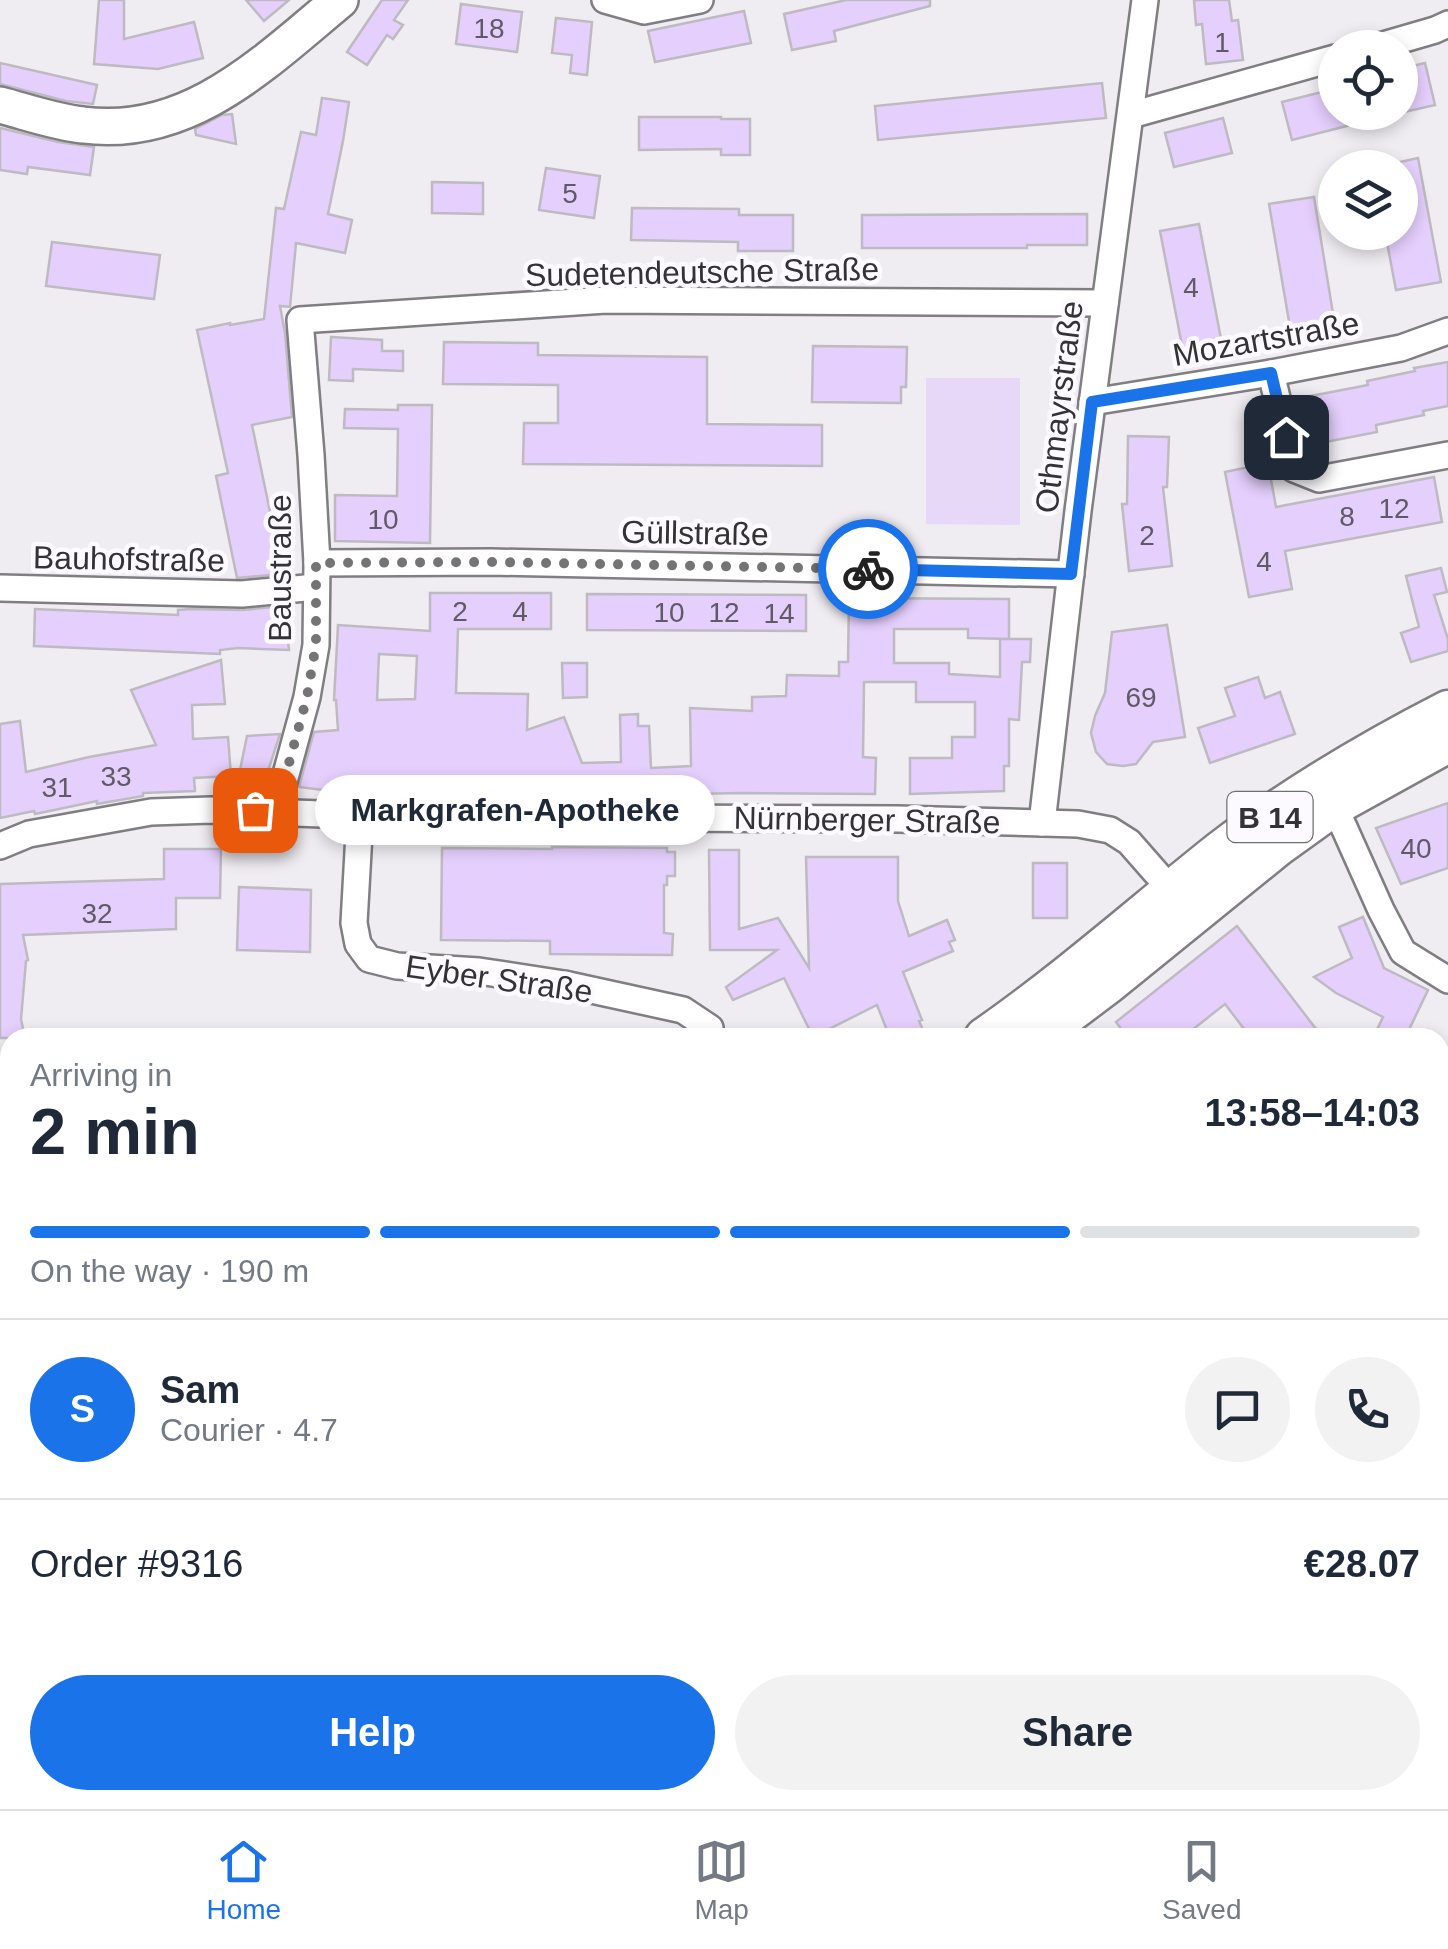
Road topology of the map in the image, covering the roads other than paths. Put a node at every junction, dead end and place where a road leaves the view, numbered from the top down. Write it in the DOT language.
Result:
graph roads {
  1 [pos="340,0"];
  2 [pos="606,0"];
  3 [pos="700,0"];
  4 [pos="1145,0"];
  5 [pos="1448,24"];
  6 [pos="1418,35"];
  7 [pos="1318,63"];
  8 [pos="0,105"];
  9 [pos="1131,115"];
  10 [pos="1105,303"];
  11 [pos="300,320"];
  12 [pos="1448,331"];
  13 [pos="1271,373"];
  14 [pos="1092,402"];
  15 [pos="1448,455"];
  16 [pos="1071,574"];
  17 [pos="316,575"];
  18 [pos="0,588"];
  19 [pos="1448,711"];
  20 [pos="1448,742"];
  21 [pos="276,811"];
  22 [pos="1339,815"];
  23 [pos="360,816"];
  24 [pos="1042,824"];
  25 [pos="0,846"];
  26 [pos="1182,902"];
  27 [pos="1448,980"];
  28 [pos="710,1028"];
  29 [pos="999,1028"];
  30 [pos="1048,1028"];
  1 -- 8 [label="street"];
  2 -- 3 [label="street"];
  4 -- 9 [label="street, Othmayrstraße"];
  5 -- 6 [label="street"];
  7 -- 9 [label="street"];
  9 -- 10 [label="street, Othmayrstraße"];
  10 -- 11 [label="street, Sudetendeutsche Straße"];
  10 -- 14 [label="street, Othmayrstraße"];
  11 -- 17 [label="street, Baustraße"];
  12 -- 13 [label="street, Mozartstraße"];
  13 -- 14 [label="street, Mozartstraße"];
  13 -- 15 [label="street"];
  14 -- 16 [label="street, Othmayrstraße"];
  16 -- 17 [label="street, Güllstraße"];
  16 -- 24 [label="street, Othmayrstraße"];
  17 -- 18 [label="street, Bauhofstraße"];
  17 -- 21 [label="street, Baustraße"];
  19 -- 26 [label="main road, B 14"];
  20 -- 22 [label="main road, B 14"];
  21 -- 23 [label="street, Nürnberger Straße"];
  21 -- 25 [label="street, Nürnberger Straße"];
  22 -- 26 [label="main road, B 14"];
  22 -- 27 [label="street"];
  23 -- 24 [label="street, Nürnberger Straße"];
  23 -- 28 [label="street, Eyber Straße"];
  24 -- 26 [label="street, Nürnberger Straße"];
  26 -- 29 [label="main road, B 14"];
  26 -- 30 [label="main road, B 14"];
}
